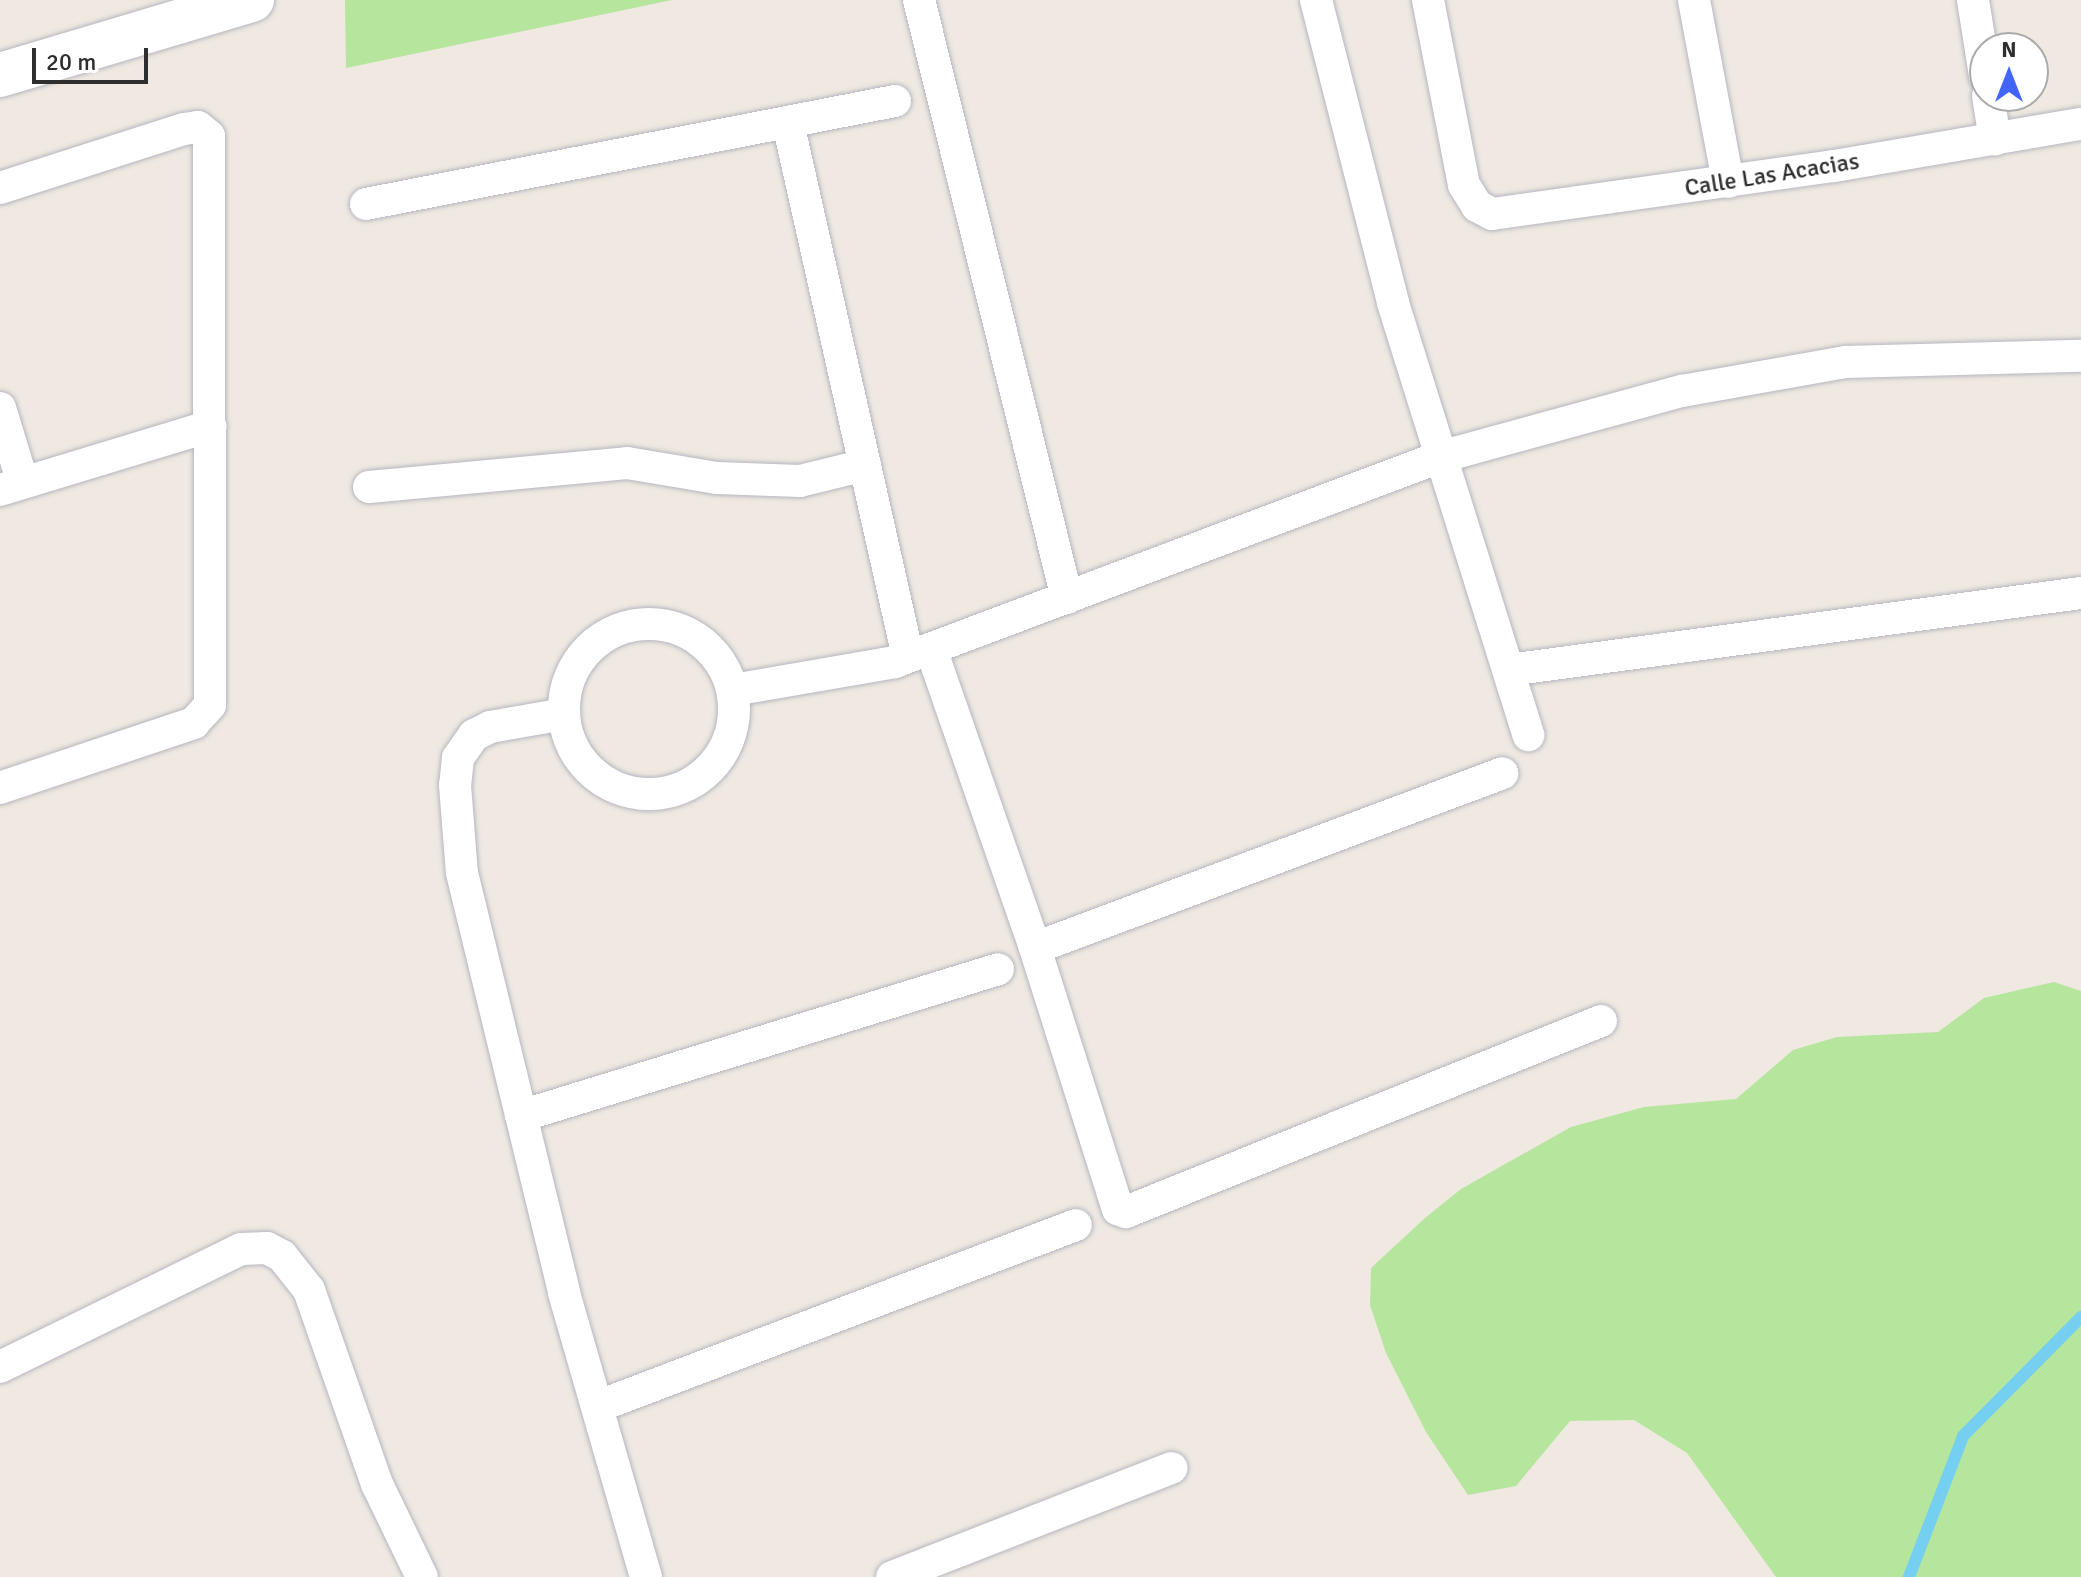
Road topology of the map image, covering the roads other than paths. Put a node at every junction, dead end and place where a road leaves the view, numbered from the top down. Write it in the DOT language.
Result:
graph roads {
  1 [pos="252,0"];
  2 [pos="919,0"];
  3 [pos="1316,0"];
  4 [pos="1428,0"];
  5 [pos="1694,0"];
  6 [pos="1973,0"];
  7 [pos="1978,32"];
  8 [pos="0,75"];
  9 [pos="895,101"];
  10 [pos="1991,112"];
  11 [pos="788,123"];
  12 [pos="2081,124"];
  13 [pos="1995,139"];
  14 [pos="1728,182"];
  15 [pos="0,188"];
  16 [pos="366,204"];
  17 [pos="2081,356"];
  18 [pos="0,408"];
  19 [pos="210,426"];
  20 [pos="1440,457"];
  21 [pos="865,465"];
  22 [pos="12,486"];
  23 [pos="369,487"];
  24 [pos="2081,593"];
  25 [pos="1067,598"];
  26 [pos="919,653"];
  27 [pos="1509,670"];
  28 [pos="733,690"];
  29 [pos="564,714"];
  30 [pos="1528,735"];
  31 [pos="1502,773"];
  32 [pos="0,788"];
  33 [pos="1035,948"];
  34 [pos="998,969"];
  35 [pos="1601,1021"];
  36 [pos="521,1116"];
  37 [pos="1076,1225"];
  38 [pos="0,1367"];
  39 [pos="599,1406"];
  40 [pos="1171,1468"];
  41 [pos="422,1577"];
  42 [pos="646,1577"];
  43 [pos="892,1577"];
  1 -- 8 [label="main road"];
  2 -- 25 [label="street"];
  3 -- 20 [label="street"];
  4 -- 14 [label="street, Calle Las Acacias"];
  5 -- 14 [label="street"];
  6 -- 7 [label="street"];
  9 -- 11 [label="street"];
  10 -- 13 [label="street"];
  11 -- 16 [label="street"];
  11 -- 21 [label="street"];
  12 -- 13 [label="street, Calle Las Acacias"];
  13 -- 14 [label="street, Calle Las Acacias"];
  15 -- 19 [label="street"];
  17 -- 20 [label="street"];
  18 -- 22 [label="street"];
  19 -- 22 [label="street"];
  19 -- 32 [label="street"];
  20 -- 25 [label="street"];
  20 -- 27 [label="street"];
  21 -- 23 [label="street"];
  21 -- 26 [label="street"];
  24 -- 27 [label="street"];
  25 -- 26 [label="street"];
  26 -- 28 [label="street"];
  26 -- 33 [label="street"];
  27 -- 30 [label="street"];
  28 -- 29 [label="street"];
  28 -- 29 [label="street"];
  29 -- 36 [label="street"];
  31 -- 33 [label="street"];
  33 -- 35 [label="street"];
  34 -- 36 [label="street"];
  36 -- 39 [label="street"];
  37 -- 39 [label="street"];
  38 -- 41 [label="street"];
  39 -- 42 [label="street"];
  40 -- 43 [label="street"];
}
